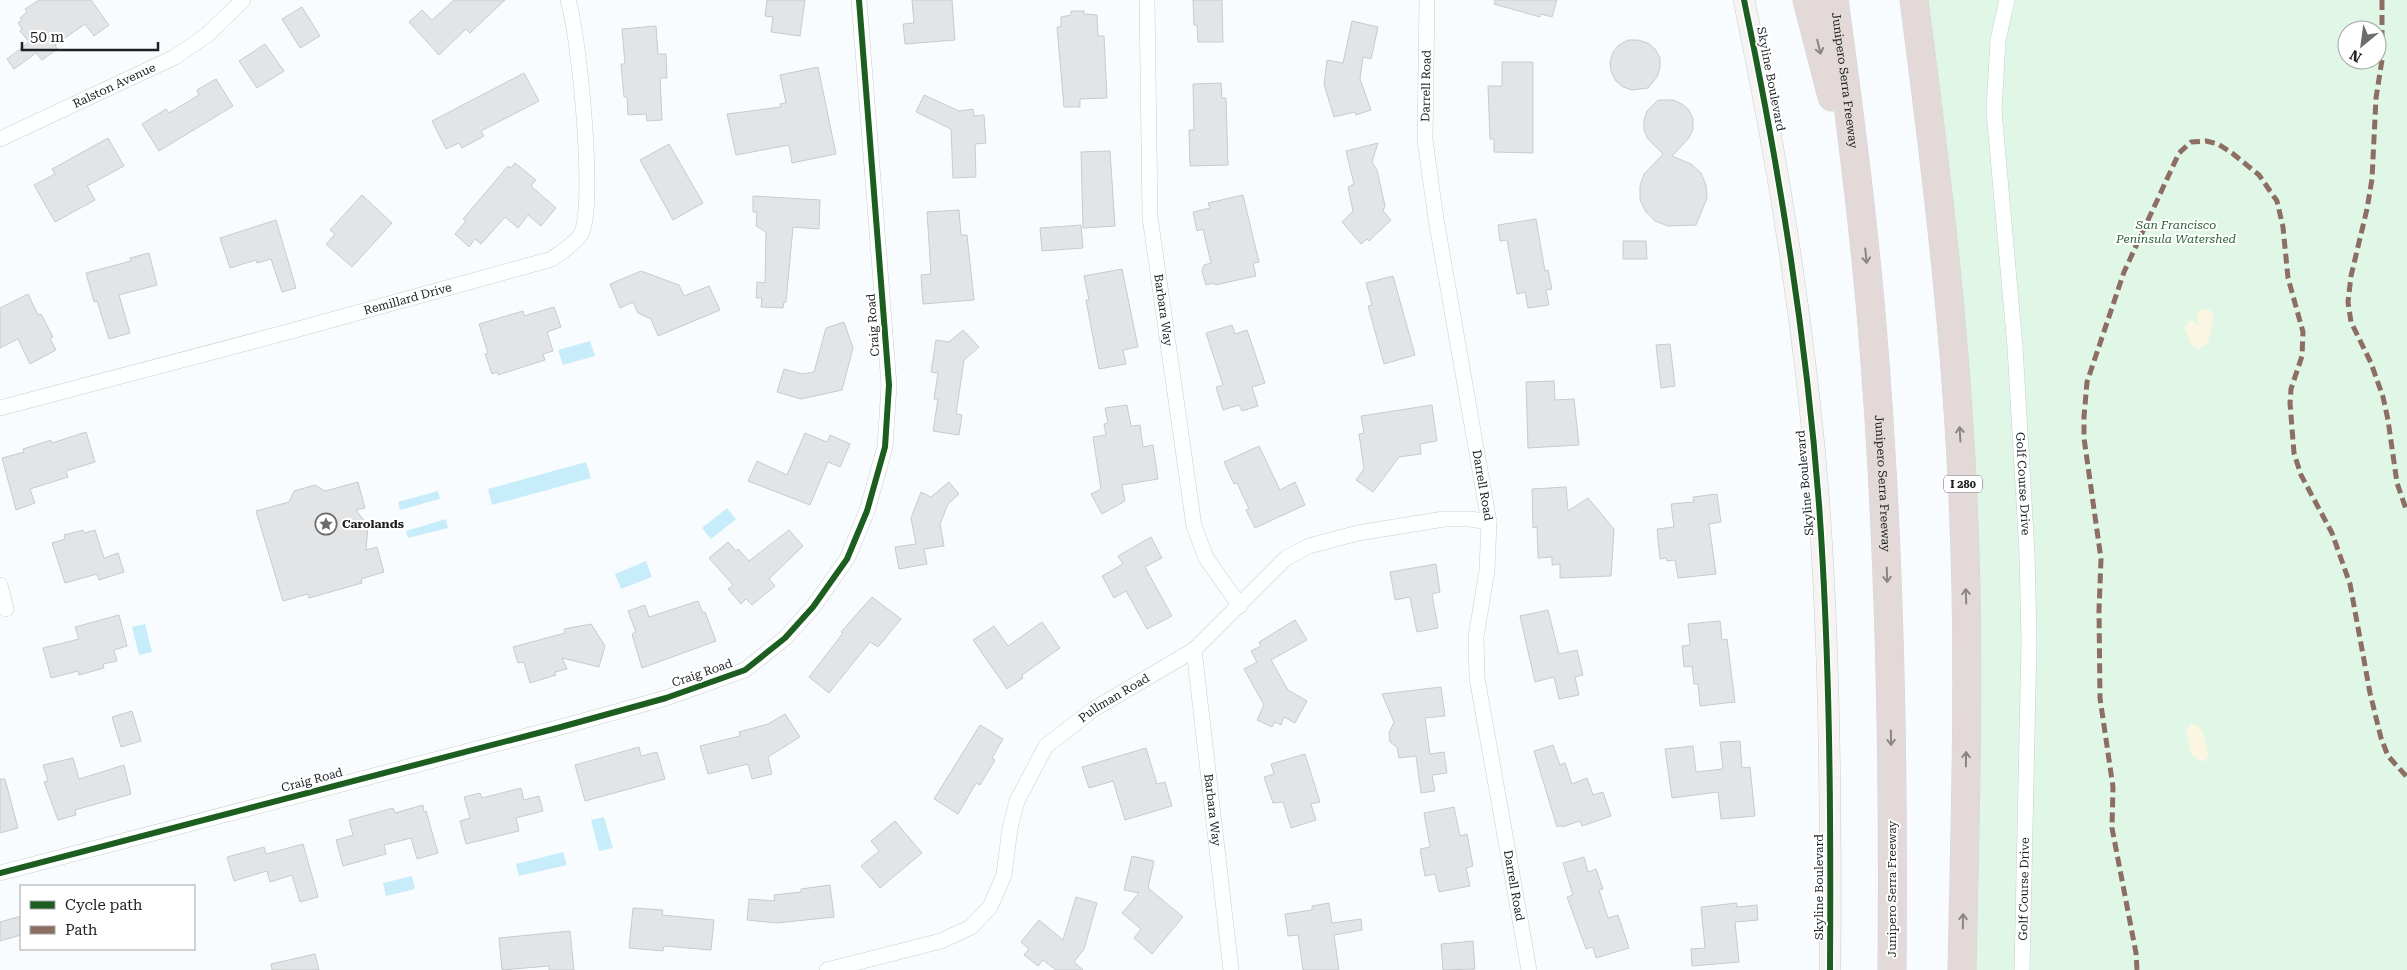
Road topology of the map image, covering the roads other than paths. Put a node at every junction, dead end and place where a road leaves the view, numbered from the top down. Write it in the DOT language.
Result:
graph roads {
  1 [pos="242,0"];
  2 [pos="568,0"];
  3 [pos="859,0"];
  4 [pos="1147,0"];
  5 [pos="1428,0"];
  6 [pos="1744,0"];
  7 [pos="1807,0"];
  8 [pos="1834,0"];
  9 [pos="1914,0"];
  10 [pos="2007,0"];
  11 [pos="0,139"];
  12 [pos="1860,207"];
  13 [pos="0,408"];
  14 [pos="1489,522"];
  15 [pos="0,585"];
  16 [pos="1240,606"];
  17 [pos="6,609"];
  18 [pos="1194,650"];
  19 [pos="0,873"];
  20 [pos="827,970"];
  21 [pos="1231,970"];
  22 [pos="1529,970"];
  23 [pos="1830,970"];
  24 [pos="1892,970"];
  25 [pos="1962,970"];
  26 [pos="2022,970"];
  1 -- 11 [label="street, Ralston Avenue"];
  2 -- 13 [label="street, Remillard Drive"];
  3 -- 19 [label="street, Craig Road"];
  4 -- 16 [label="street, Barbara Way"];
  5 -- 14 [label="street, Darrell Road"];
  6 -- 23 [label="main road, Skyline Boulevard"];
  7 -- 12 [label="highway, one-way"];
  8 -- 12 [label="highway, Junipero Serra Freeway"];
  25 -- 9 [label="highway, I 280, one-way"];
  10 -- 26 [label="street, Golf Course Drive"];
  12 -- 24 [label="highway, Junipero Serra Freeway, one-way"];
  14 -- 16 [label="street, Pullman Road"];
  14 -- 22 [label="street, Darrell Road"];
  15 -- 17 [label="street"];
  16 -- 18 [label="street, Pullman Road"];
  18 -- 20 [label="street, Pullman Road"];
  18 -- 21 [label="street, Barbara Way"];
}
